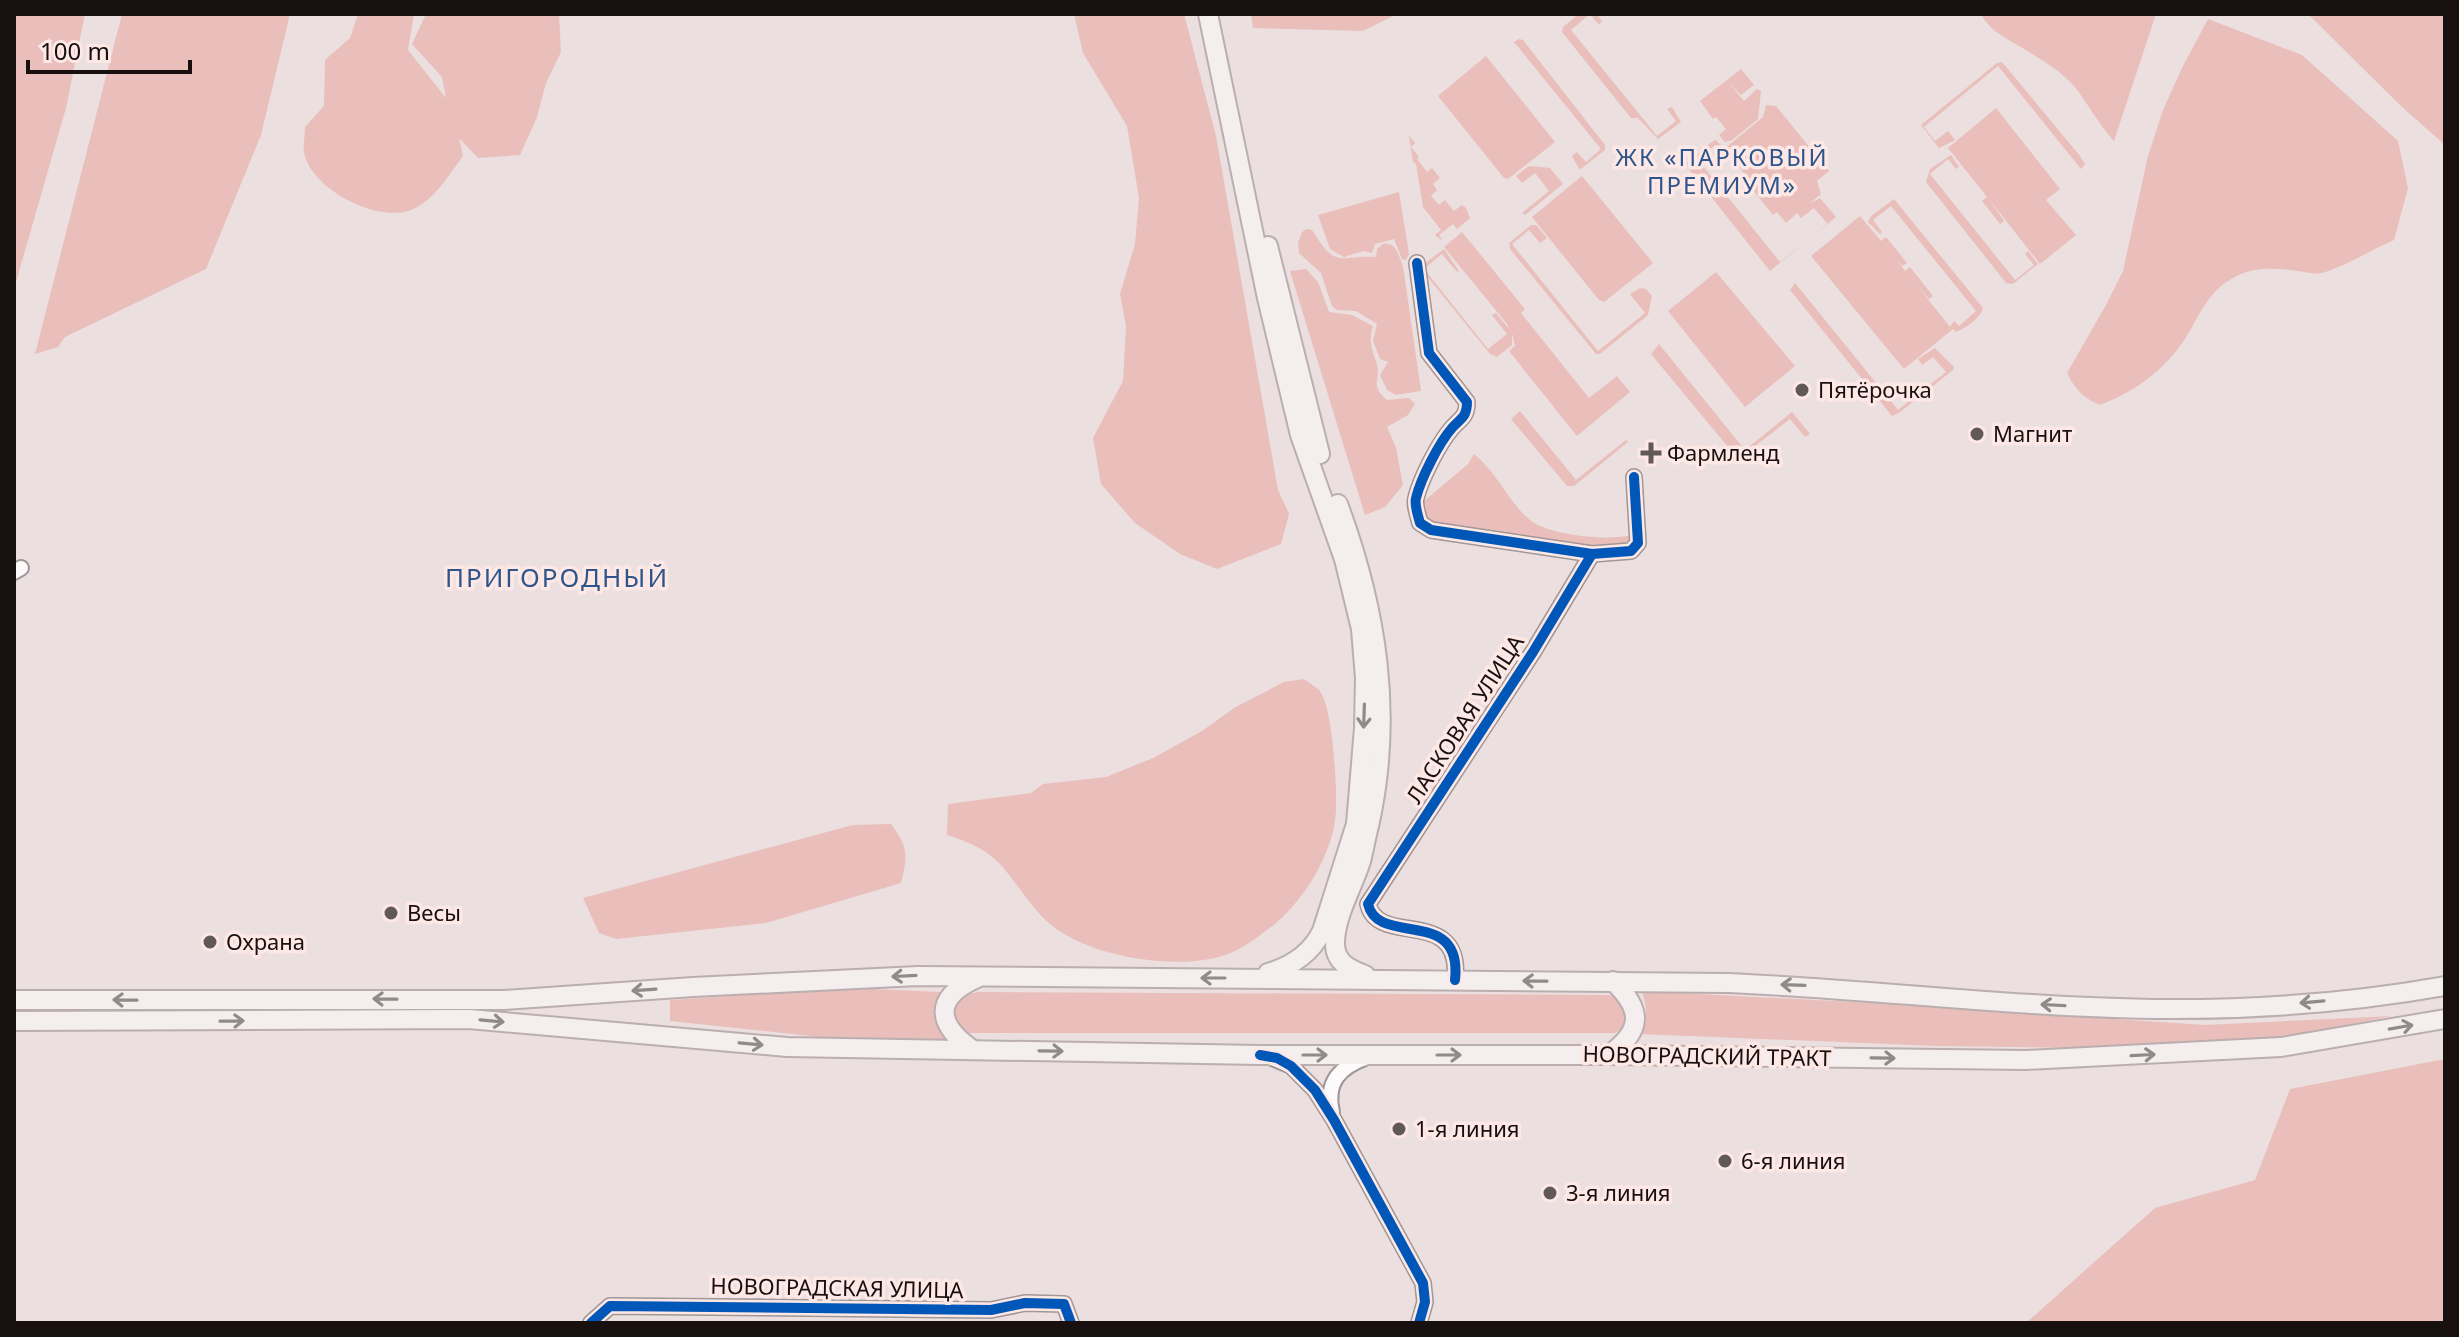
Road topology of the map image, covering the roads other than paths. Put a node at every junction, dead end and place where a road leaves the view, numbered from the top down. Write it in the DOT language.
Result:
graph roads {
  1 [pos="1208,14"];
  2 [pos="1220,14"];
  3 [pos="1417,263"];
  4 [pos="1634,477"];
  5 [pos="1592,554"];
  6 [pos="982,976"];
  7 [pos="1254,978"];
  8 [pos="1375,978"];
  9 [pos="1455,980"];
  10 [pos="1613,981"];
  11 [pos="2445,986"];
  12 [pos="14,1000"];
  13 [pos="2442,1020"];
  14 [pos="14,1021"];
  15 [pos="973,1050"];
  16 [pos="1260,1055"];
  17 [pos="1609,1055"];
  18 [pos="1371,1056"];
  19 [pos="1334,1120"];
  20 [pos="1424,1322"];
  21 [pos="591,1323"];
  22 [pos="1071,1323"];
  1 -- 7 [label="main road, one-way"];
  2 -- 8 [label="main road"];
  3 -- 5 [label="street"];
  4 -- 5 [label="street"];
  5 -- 9 [label="street, ЛАСКОВАЯ УЛИЦА"];
  7 -- 6 [label="main road, one-way"];
  6 -- 12 [label="main road, one-way"];
  6 -- 15 [label="main road"];
  7 -- 8 [label="main road"];
  8 -- 9 [label="main road"];
  10 -- 9 [label="main road, one-way"];
  11 -- 10 [label="main road, one-way"];
  10 -- 17 [label="main road"];
  17 -- 13 [label="main road, НОВОГРАДСКИЙ ТРАКТ, one-way"];
  14 -- 15 [label="main road, НОВОГРАДСКИЙ ТРАКТ, one-way"];
  15 -- 16 [label="main road, НОВОГРАДСКИЙ ТРАКТ, one-way"];
  16 -- 18 [label="main road, НОВОГРАДСКИЙ ТРАКТ, one-way"];
  16 -- 19 [label="street"];
  18 -- 17 [label="main road, НОВОГРАДСКИЙ ТРАКТ, one-way"];
  18 -- 19 [label="street"];
  19 -- 20 [label="street"];
  21 -- 22 [label="street, НОВОГРАДСКАЯ УЛИЦА"];
}
